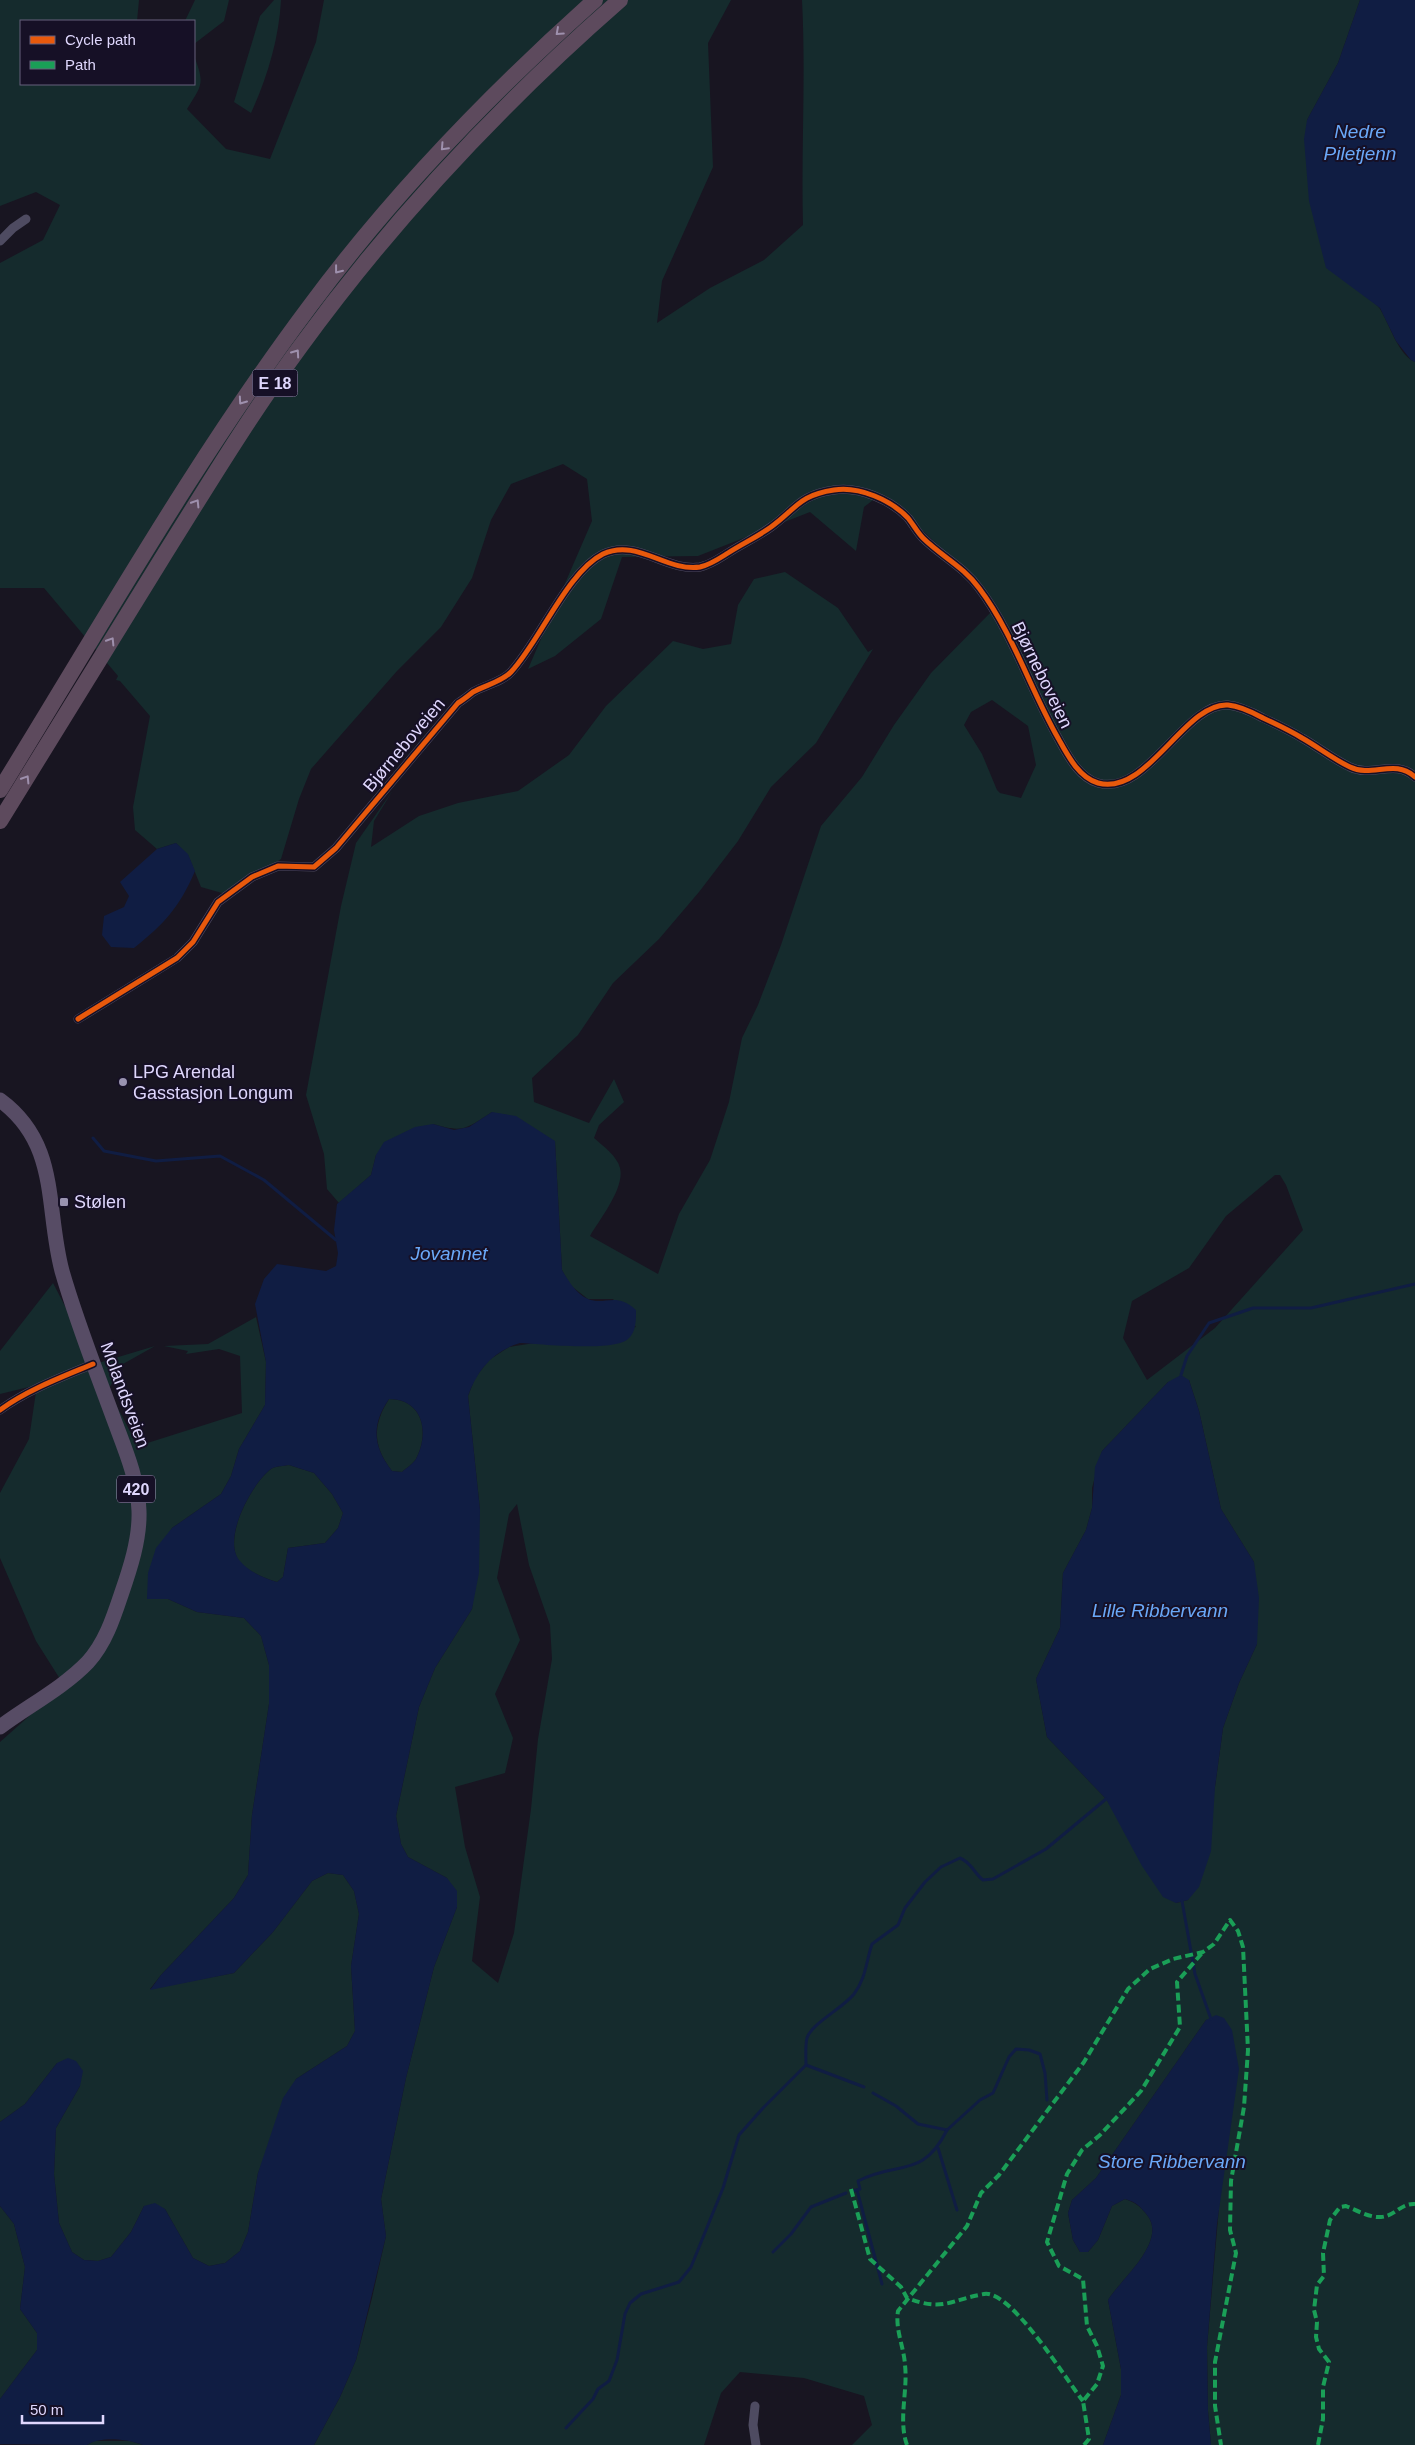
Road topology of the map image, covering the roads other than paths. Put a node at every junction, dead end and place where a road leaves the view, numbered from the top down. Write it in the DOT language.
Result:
graph roads {
  1 [pos="595,0"];
  2 [pos="620,0"];
  3 [pos="26,219"];
  4 [pos="0,241"];
  5 [pos="1415,777"];
  6 [pos="0,790"];
  7 [pos="0,821"];
  8 [pos="78,1019"];
  9 [pos="0,1100"];
  10 [pos="93,1364"];
  11 [pos="0,1410"];
  12 [pos="0,1727"];
  13 [pos="755,2406"];
  14 [pos="756,2445"];
  1 -- 6 [label="highway, E 18, one-way"];
  7 -- 2 [label="highway, E 18, one-way"];
  3 -- 4 [label="street"];
  5 -- 8 [label="street, Bjørneboveien"];
  9 -- 10 [label="main road, Molandsveien / 420"];
  10 -- 11 [label="street"];
  10 -- 12 [label="main road, Molandsveien / 420"];
  13 -- 14 [label="street"];
}
